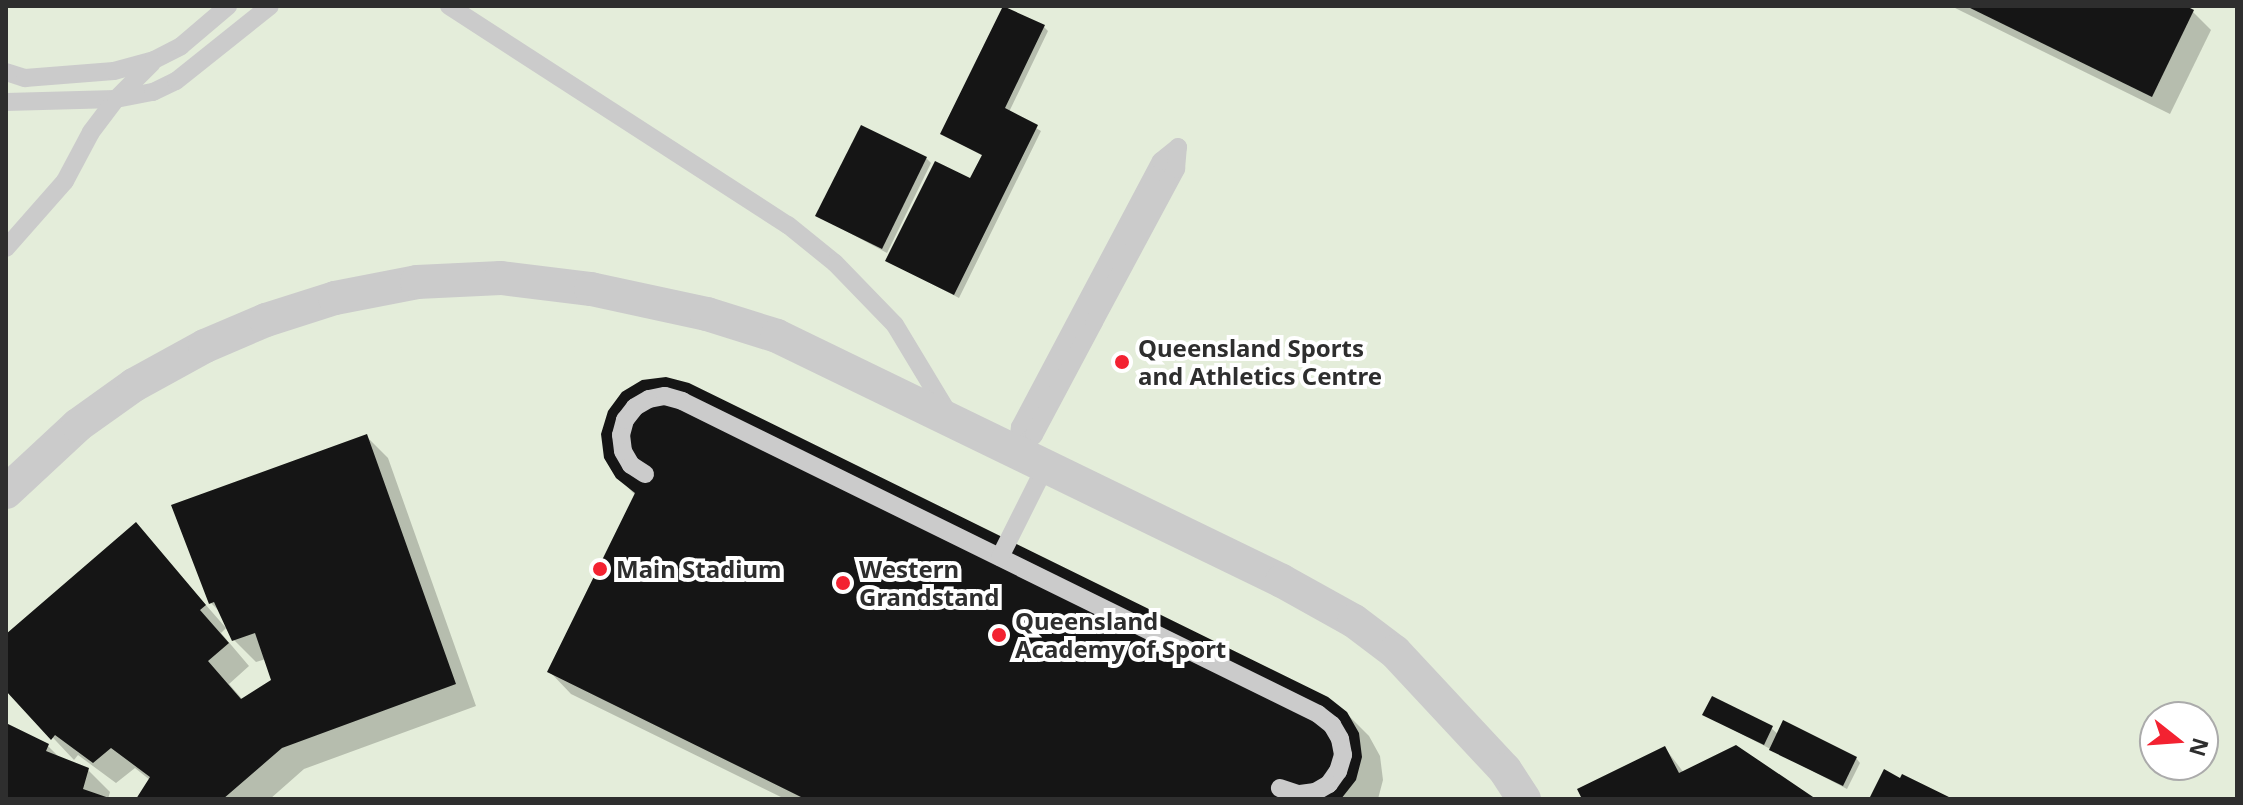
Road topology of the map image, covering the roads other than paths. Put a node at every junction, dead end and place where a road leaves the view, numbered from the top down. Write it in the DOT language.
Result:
graph roads {
  1 [pos="228,6"];
  2 [pos="270,6"];
  3 [pos="449,6"];
  4 [pos="154,60"];
  5 [pos="6,72"];
  6 [pos="116,99"];
  7 [pos="6,102"];
  8 [pos="6,248"];
  9 [pos="951,419"];
  10 [pos="1031,458"];
  11 [pos="645,474"];
  12 [pos="6,492"];
  13 [pos="1000,557"];
  14 [pos="1280,788"];
  15 [pos="1524,799"];
  1 -- 4 [label="lane"];
  2 -- 6 [label="lane"];
  3 -- 9 [label="lane"];
  4 -- 5 [label="lane"];
  4 -- 6 [label="lane"];
  6 -- 7 [label="lane"];
  6 -- 8 [label="lane"];
  9 -- 10 [label="street"];
  9 -- 12 [label="street"];
  10 -- 10 [label="lane"];
  10 -- 13 [label="lane"];
  10 -- 15 [label="street"];
  11 -- 13 [label="lane"];
  13 -- 14 [label="lane"];
}
